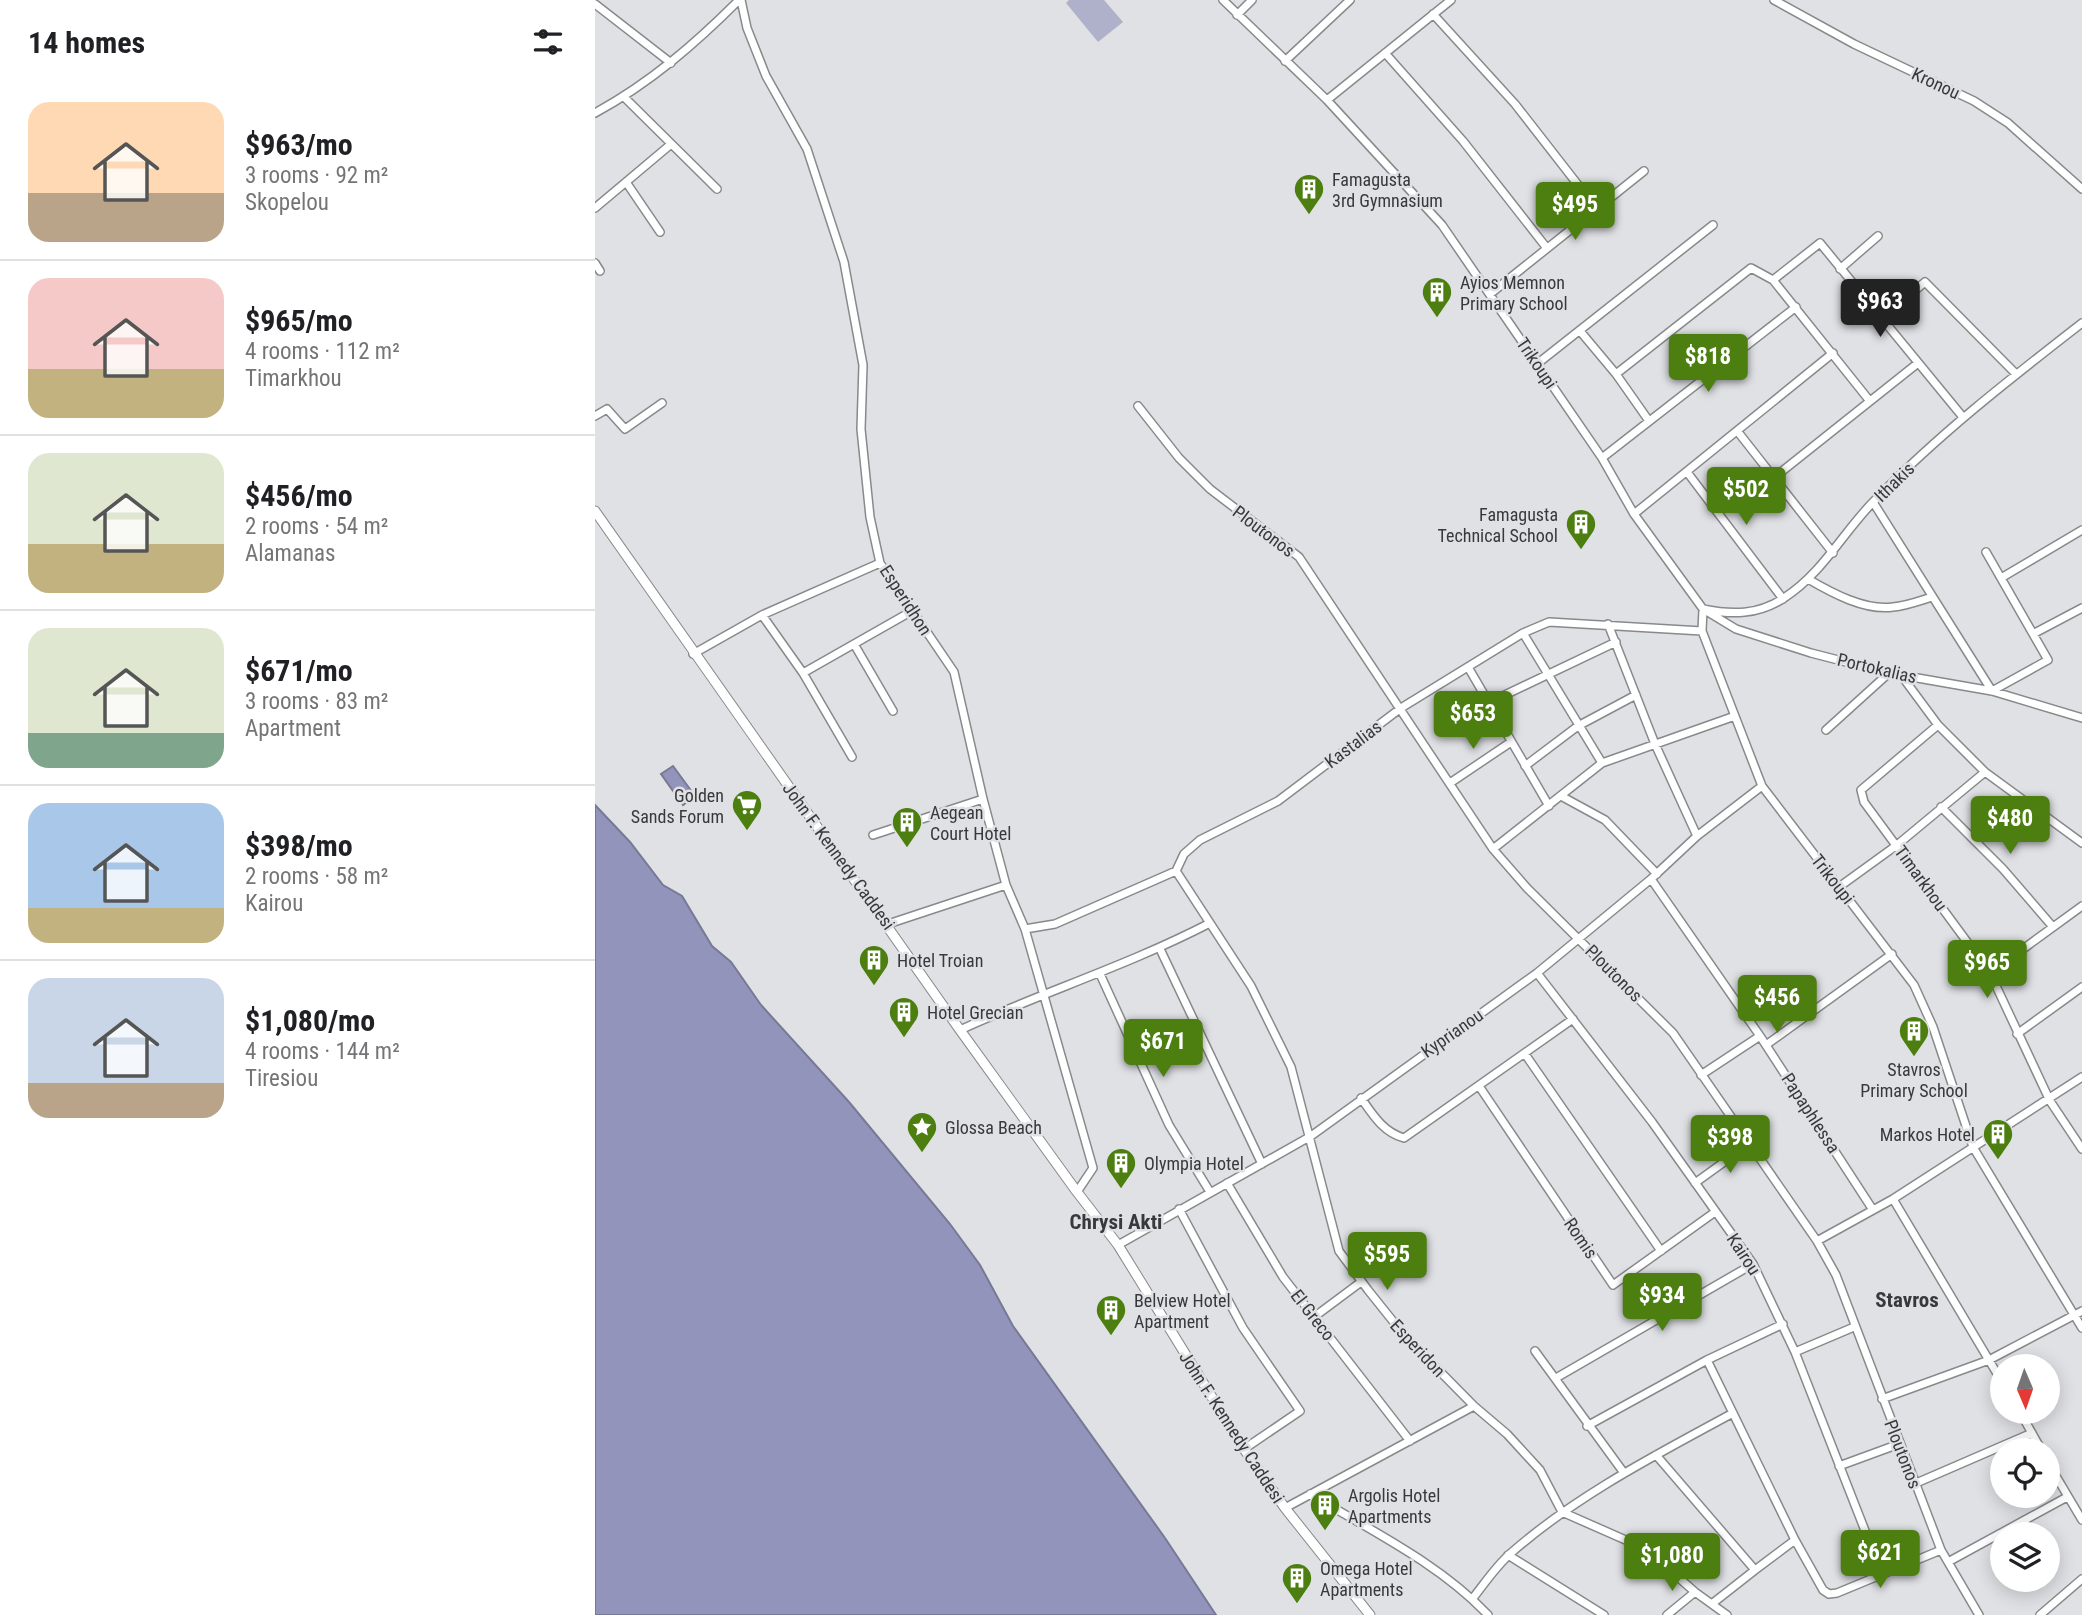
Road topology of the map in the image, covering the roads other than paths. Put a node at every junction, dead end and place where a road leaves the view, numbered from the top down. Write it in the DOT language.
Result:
graph roads {
  1 [pos="740,0"];
  2 [pos="1223,0"];
  3 [pos="1252,0"];
  4 [pos="1350,0"];
  5 [pos="1451,0"];
  6 [pos="1774,0"];
  7 [pos="595,4"];
  8 [pos="1433,14"];
  9 [pos="1237,15"];
  10 [pos="1385,53"];
  11 [pos="1285,61"];
  12 [pos="671,63"];
  13 [pos="624,97"];
  14 [pos="1327,100"];
  15 [pos="595,113"];
  16 [pos="670,145"];
  17 [pos="1644,171"];
  18 [pos="626,182"];
  19 [pos="717,189"];
  20 [pos="2082,189"];
  21 [pos="595,208"];
  22 [pos="1596,208"];
  23 [pos="1713,225"];
  24 [pos="660,232"];
  25 [pos="1878,236"];
  26 [pos="1546,247"];
  27 [pos="595,263"];
  28 [pos="1840,269"];
  29 [pos="600,271"];
  30 [pos="1773,280"];
  31 [pos="1490,294"];
  32 [pos="1796,307"];
  33 [pos="1881,319"];
  34 [pos="2082,323"];
  35 [pos="1580,331"];
  36 [pos="1833,353"];
  37 [pos="1918,363"];
  38 [pos="1537,364"];
  39 [pos="1616,374"];
  40 [pos="2016,374"];
  41 [pos="1869,400"];
  42 [pos="662,403"];
  43 [pos="1138,406"];
  44 [pos="595,416"];
  45 [pos="1962,416"];
  46 [pos="1649,421"];
  47 [pos="1738,432"];
  48 [pos="1602,458"];
  49 [pos="1687,472"];
  50 [pos="1776,476"];
  51 [pos="1873,502"];
  52 [pos="595,511"];
  53 [pos="1634,514"];
  54 [pos="598,524"];
  55 [pos="2082,530"];
  56 [pos="1986,552"];
  57 [pos="1833,553"];
  58 [pos="880,563"];
  59 [pos="2001,578"];
  60 [pos="1808,579"];
  61 [pos="1687,589"];
  62 [pos="1932,597"];
  63 [pos="1783,599"];
  64 [pos="2082,608"];
  65 [pos="1703,609"];
  66 [pos="912,611"];
  67 [pos="762,615"];
  68 [pos="1608,624"];
  69 [pos="1702,631"];
  70 [pos="1523,633"];
  71 [pos="2033,634"];
  72 [pos="1616,642"];
  73 [pos="855,644"];
  74 [pos="693,654"];
  75 [pos="1468,667"];
  76 [pos="803,673"];
  77 [pos="1889,673"];
  78 [pos="1548,674"];
  79 [pos="1900,675"];
  80 [pos="1992,691"];
  81 [pos="1636,695"];
  82 [pos="1488,703"];
  83 [pos="1401,708"];
  84 [pos="893,711"];
  85 [pos="1735,716"];
  86 [pos="2082,718"];
  87 [pos="1938,725"];
  88 [pos="1578,726"];
  89 [pos="1826,730"];
  90 [pos="1511,742"];
  91 [pos="1655,744"];
  92 [pos="852,757"];
  93 [pos="1602,763"];
  94 [pos="1525,766"];
  95 [pos="1985,772"];
  96 [pos="1450,783"];
  97 [pos="1762,786"];
  98 [pos="1561,796"];
  99 [pos="983,799"];
  100 [pos="1549,806"];
  101 [pos="1941,807"];
  102 [pos="873,835"];
  103 [pos="1697,836"];
  104 [pos="2082,843"];
  105 [pos="1897,845"];
  106 [pos="1493,849"];
  107 [pos="1176,870"];
  108 [pos="1654,877"];
  109 [pos="1006,886"];
  110 [pos="1839,887"];
  111 [pos="2082,906"];
  112 [pos="1210,923"];
  113 [pos="888,924"];
  114 [pos="2053,927"];
  115 [pos="1025,929"];
  116 [pos="1580,939"];
  117 [pos="1160,949"];
  118 [pos="1892,954"];
  119 [pos="1537,973"];
  120 [pos="1990,973"];
  121 [pos="1100,974"];
  122 [pos="2082,987"];
  123 [pos="1044,992"];
  124 [pos="1573,1019"];
  125 [pos="960,1030"];
  126 [pos="2017,1034"];
  127 [pos="1761,1036"];
  128 [pos="1766,1045"];
  129 [pos="1525,1054"];
  130 [pos="1701,1075"];
  131 [pos="2082,1077"];
  132 [pos="1479,1086"];
  133 [pos="1361,1098"];
  134 [pos="2050,1101"];
  135 [pos="1311,1136"];
  136 [pos="1749,1144"];
  137 [pos="1973,1147"];
  138 [pos="2082,1149"];
  139 [pos="1262,1164"];
  140 [pos="1227,1183"];
  141 [pos="1695,1183"];
  142 [pos="1077,1192"];
  143 [pos="1210,1192"];
  144 [pos="1893,1199"];
  145 [pos="1179,1209"];
  146 [pos="1873,1210"];
  147 [pos="1715,1212"];
  148 [pos="1817,1241"];
  149 [pos="1118,1245"];
  150 [pos="1661,1251"];
  151 [pos="1753,1264"];
  152 [pos="1361,1282"];
  153 [pos="2078,1313"];
  154 [pos="1314,1317"];
  155 [pos="1783,1324"];
  156 [pos="1854,1327"];
  157 [pos="2082,1328"];
  158 [pos="1535,1351"];
  159 [pos="1795,1352"];
  160 [pos="1707,1360"];
  161 [pos="1989,1360"];
  162 [pos="1556,1378"];
  163 [pos="1882,1399"];
  164 [pos="1474,1406"];
  165 [pos="1733,1413"];
  166 [pos="2027,1424"];
  167 [pos="1587,1426"];
  168 [pos="2032,1433"];
  169 [pos="2035,1438"];
  170 [pos="1409,1441"];
  171 [pos="1899,1444"];
  172 [pos="1244,1449"];
  173 [pos="1656,1455"];
  174 [pos="1839,1466"];
  175 [pos="1623,1473"];
  176 [pos="1914,1484"];
  177 [pos="2060,1484"];
  178 [pos="1310,1494"];
  179 [pos="2067,1497"];
  180 [pos="1285,1508"];
  181 [pos="1562,1512"];
  182 [pos="2082,1520"];
  183 [pos="1795,1540"];
  184 [pos="1941,1550"];
  185 [pos="1508,1555"];
  186 [pos="1948,1562"];
  187 [pos="1755,1570"];
  188 [pos="1882,1574"];
  189 [pos="2082,1579"];
  190 [pos="1695,1592"];
  191 [pos="1472,1598"];
  192 [pos="1713,1602"];
  193 [pos="1370,1615"];
  194 [pos="1488,1615"];
  195 [pos="1604,1615"];
  196 [pos="1667,1615"];
  197 [pos="1727,1615"];
  198 [pos="1979,1615"];
  199 [pos="2040,1615"];
  1 -- 12 [label="street"];
  1 -- 58 [label="street, Esperidhon"];
  2 -- 9 [label="street, Trikoupi"];
  3 -- 9 [label="street"];
  4 -- 11 [label="street"];
  5 -- 8 [label="street"];
  6 -- 20 [label="street, Kronou"];
  7 -- 12 [label="street"];
  8 -- 10 [label="street"];
  8 -- 22 [label="street"];
  9 -- 11 [label="street, Trikoupi"];
  10 -- 14 [label="street"];
  10 -- 26 [label="street"];
  11 -- 14 [label="street, Trikoupi"];
  12 -- 13 [label="street"];
  13 -- 15 [label="street"];
  13 -- 16 [label="street"];
  14 -- 31 [label="street, Trikoupi"];
  16 -- 18 [label="street"];
  16 -- 19 [label="street"];
  17 -- 22 [label="street"];
  18 -- 21 [label="street"];
  18 -- 24 [label="street"];
  22 -- 26 [label="street"];
  23 -- 35 [label="street"];
  25 -- 28 [label="street"];
  26 -- 31 [label="street"];
  27 -- 29 [label="street"];
  28 -- 30 [label="street"];
  28 -- 33 [label="street"];
  30 -- 32 [label="street"];
  30 -- 39 [label="street"];
  31 -- 38 [label="street, Trikoupi"];
  32 -- 36 [label="street"];
  32 -- 46 [label="street"];
  33 -- 37 [label="street"];
  33 -- 40 [label="street"];
  34 -- 40 [label="street, Ithakis"];
  35 -- 38 [label="street"];
  35 -- 39 [label="street"];
  36 -- 41 [label="street"];
  36 -- 47 [label="street"];
  37 -- 41 [label="street"];
  37 -- 45 [label="street"];
  38 -- 48 [label="street, Trikoupi"];
  39 -- 46 [label="street"];
  40 -- 45 [label="street, Ithakis"];
  41 -- 50 [label="street"];
  42 -- 44 [label="street"];
  43 -- 83 [label="street, Ploutonos"];
  45 -- 51 [label="street, Ithakis"];
  46 -- 48 [label="street"];
  47 -- 49 [label="street"];
  47 -- 50 [label="street"];
  48 -- 53 [label="street, Trikoupi"];
  49 -- 53 [label="street"];
  49 -- 63 [label="street"];
  50 -- 57 [label="street"];
  51 -- 57 [label="street, Ithakis"];
  51 -- 62 [label="street"];
  52 -- 54 [label="street, John F. Kennedy Caddesi"];
  53 -- 61 [label="street, Trikoupi"];
  54 -- 74 [label="street, John F. Kennedy Caddesi"];
  55 -- 59 [label="street"];
  56 -- 59 [label="street"];
  57 -- 60 [label="street, Ithakis"];
  58 -- 66 [label="street, Esperidhon"];
  58 -- 67 [label="street"];
  59 -- 71 [label="street"];
  60 -- 62 [label="street"];
  60 -- 63 [label="street, Ithakis"];
  61 -- 65 [label="street, Portokalias"];
  62 -- 80 [label="street"];
  63 -- 65 [label="street, Ithakis"];
  64 -- 71 [label="street"];
  65 -- 69 [label="street, Trikoupi"];
  65 -- 77 [label="street, Portokalias"];
  66 -- 73 [label="street"];
  66 -- 99 [label="street, Esperidhon"];
  67 -- 74 [label="street"];
  67 -- 76 [label="street"];
  68 -- 69 [label="street, Kastalias"];
  68 -- 70 [label="street, Kastalias"];
  68 -- 72 [label="street"];
  69 -- 85 [label="street, Trikoupi"];
  70 -- 75 [label="street, Kastalias"];
  70 -- 78 [label="street"];
  71 -- 80 [label="street"];
  72 -- 78 [label="street"];
  72 -- 81 [label="street"];
  73 -- 76 [label="street"];
  73 -- 84 [label="street"];
  74 -- 113 [label="street, John F. Kennedy Caddesi"];
  75 -- 82 [label="street"];
  75 -- 83 [label="street, Kastalias"];
  76 -- 92 [label="street"];
  77 -- 79 [label="street, Portokalias"];
  77 -- 89 [label="street"];
  78 -- 82 [label="street"];
  78 -- 88 [label="street"];
  79 -- 80 [label="street, Portokalias"];
  79 -- 87 [label="street"];
  80 -- 86 [label="street, Portokalias"];
  81 -- 88 [label="street"];
  81 -- 91 [label="street"];
  82 -- 90 [label="street"];
  83 -- 96 [label="street, Ploutonos"];
  83 -- 107 [label="street, Kastalias"];
  85 -- 91 [label="street"];
  85 -- 97 [label="street, Trikoupi"];
  87 -- 95 [label="street"];
  87 -- 105 [label="street, Timarkhou"];
  88 -- 93 [label="street"];
  88 -- 94 [label="street"];
  90 -- 94 [label="street"];
  90 -- 96 [label="street"];
  91 -- 93 [label="street"];
  91 -- 103 [label="street"];
  93 -- 98 [label="street"];
  94 -- 100 [label="street"];
  95 -- 101 [label="street"];
  95 -- 104 [label="street"];
  96 -- 106 [label="street, Ploutonos"];
  97 -- 103 [label="street, Kyprianou"];
  97 -- 110 [label="street, Trikoupi"];
  98 -- 100 [label="street"];
  98 -- 108 [label="street, Papaphlessa"];
  99 -- 102 [label="street"];
  99 -- 109 [label="street, Esperidhon"];
  100 -- 106 [label="street"];
  101 -- 105 [label="street"];
  101 -- 114 [label="street"];
  103 -- 108 [label="street, Kyprianou"];
  105 -- 110 [label="street"];
  105 -- 120 [label="street, Timarkhou"];
  106 -- 116 [label="street, Ploutonos"];
  107 -- 112 [label="street, Esperidon"];
  107 -- 115 [label="street, Kastalias"];
  108 -- 116 [label="street, Kyprianou"];
  108 -- 127 [label="street, Papaphlessa"];
  109 -- 113 [label="street"];
  109 -- 115 [label="street, Esperidhon"];
  110 -- 118 [label="street, Trikoupi"];
  111 -- 114 [label="street"];
  112 -- 117 [label="street"];
  112 -- 135 [label="street, Esperidon"];
  113 -- 125 [label="street, John F. Kennedy Caddesi"];
  114 -- 120 [label="street"];
  115 -- 123 [label="street, Esperidhon"];
  116 -- 119 [label="street, Kyprianou"];
  116 -- 130 [label="street, Ploutonos"];
  117 -- 121 [label="street"];
  117 -- 139 [label="street"];
  118 -- 128 [label="street"];
  118 -- 137 [label="street, Trikoupi"];
  119 -- 124 [label="street, Kairou"];
  119 -- 133 [label="street, Kyprianou"];
  120 -- 126 [label="street, Timarkhou"];
  121 -- 123 [label="street"];
  121 -- 143 [label="street"];
  122 -- 126 [label="street"];
  123 -- 125 [label="street"];
  123 -- 142 [label="street, Esperidhon"];
  124 -- 129 [label="street"];
  124 -- 141 [label="street, Kairou"];
  125 -- 142 [label="street, John F. Kennedy Caddesi"];
  126 -- 134 [label="street, Timarkhou"];
  127 -- 128 [label="street, Papaphlessa"];
  127 -- 130 [label="street"];
  128 -- 146 [label="street, Papaphlessa"];
  129 -- 132 [label="street"];
  129 -- 150 [label="street"];
  130 -- 136 [label="street, Ploutonos"];
  131 -- 134 [label="street"];
  132 -- 133 [label="street"];
  132 -- 150 [label="street, Romis"];
  133 -- 135 [label="street, Kyprianou"];
  134 -- 137 [label="street"];
  134 -- 138 [label="street, Timarkhou"];
  135 -- 139 [label="street, Kyprianou"];
  135 -- 152 [label="street, Esperidon"];
  136 -- 141 [label="street"];
  136 -- 148 [label="street, Ploutonos"];
  137 -- 144 [label="street"];
  137 -- 153 [label="street, Trikoupi"];
  139 -- 140 [label="street, Kyprianou"];
  140 -- 143 [label="street, Kyprianou"];
  140 -- 154 [label="street, El Greco"];
  141 -- 147 [label="street, Kairou"];
  142 -- 149 [label="street, John F. Kennedy Caddesi"];
  143 -- 145 [label="street, Kyprianou"];
  144 -- 146 [label="street"];
  144 -- 161 [label="street"];
  145 -- 149 [label="street, Kyprianou"];
  145 -- 172 [label="street"];
  146 -- 148 [label="street"];
  147 -- 150 [label="street, Romis"];
  147 -- 151 [label="street, Kairou"];
  148 -- 156 [label="street, Ploutonos"];
  149 -- 172 [label="street, John F. Kennedy Caddesi"];
  151 -- 155 [label="street, Kairou"];
  151 -- 162 [label="street"];
  152 -- 154 [label="street"];
  152 -- 164 [label="street, Esperidon"];
  153 -- 157 [label="street, Trikoupi"];
  153 -- 161 [label="street"];
  154 -- 170 [label="street, El Greco"];
  155 -- 159 [label="street, Kairou"];
  155 -- 160 [label="street"];
  156 -- 159 [label="street"];
  156 -- 163 [label="street, Ploutonos"];
  158 -- 162 [label="street"];
  159 -- 174 [label="street, Kairou"];
  160 -- 165 [label="street"];
  160 -- 167 [label="street"];
  161 -- 163 [label="street"];
  162 -- 167 [label="street"];
  163 -- 171 [label="street, Ploutonos"];
  164 -- 170 [label="street"];
  164 -- 181 [label="street, Esperidon"];
  165 -- 173 [label="street"];
  165 -- 183 [label="street"];
  166 -- 168 [label="street"];
  167 -- 175 [label="street"];
  168 -- 169 [label="street"];
  168 -- 176 [label="street"];
  170 -- 178 [label="street"];
  171 -- 174 [label="street"];
  171 -- 176 [label="street, Ploutonos"];
  172 -- 180 [label="street, John F. Kennedy Caddesi"];
  173 -- 175 [label="street"];
  173 -- 187 [label="street"];
  174 -- 188 [label="street, Kairou"];
  175 -- 181 [label="street"];
  176 -- 184 [label="street, Ploutonos"];
  177 -- 179 [label="street"];
  178 -- 180 [label="street"];
  178 -- 191 [label="street"];
  179 -- 182 [label="street"];
  179 -- 186 [label="street"];
  180 -- 193 [label="street, John F. Kennedy Caddesi"];
  181 -- 185 [label="street"];
  181 -- 190 [label="street"];
  183 -- 187 [label="street"];
  183 -- 188 [label="street"];
  184 -- 186 [label="street, Ploutonos"];
  184 -- 188 [label="street"];
  185 -- 191 [label="street"];
  185 -- 195 [label="street"];
  186 -- 198 [label="street, Ploutonos"];
  187 -- 192 [label="street"];
  189 -- 199 [label="street"];
  190 -- 192 [label="street"];
  190 -- 196 [label="street"];
  191 -- 194 [label="street"];
  192 -- 197 [label="street"];
}
